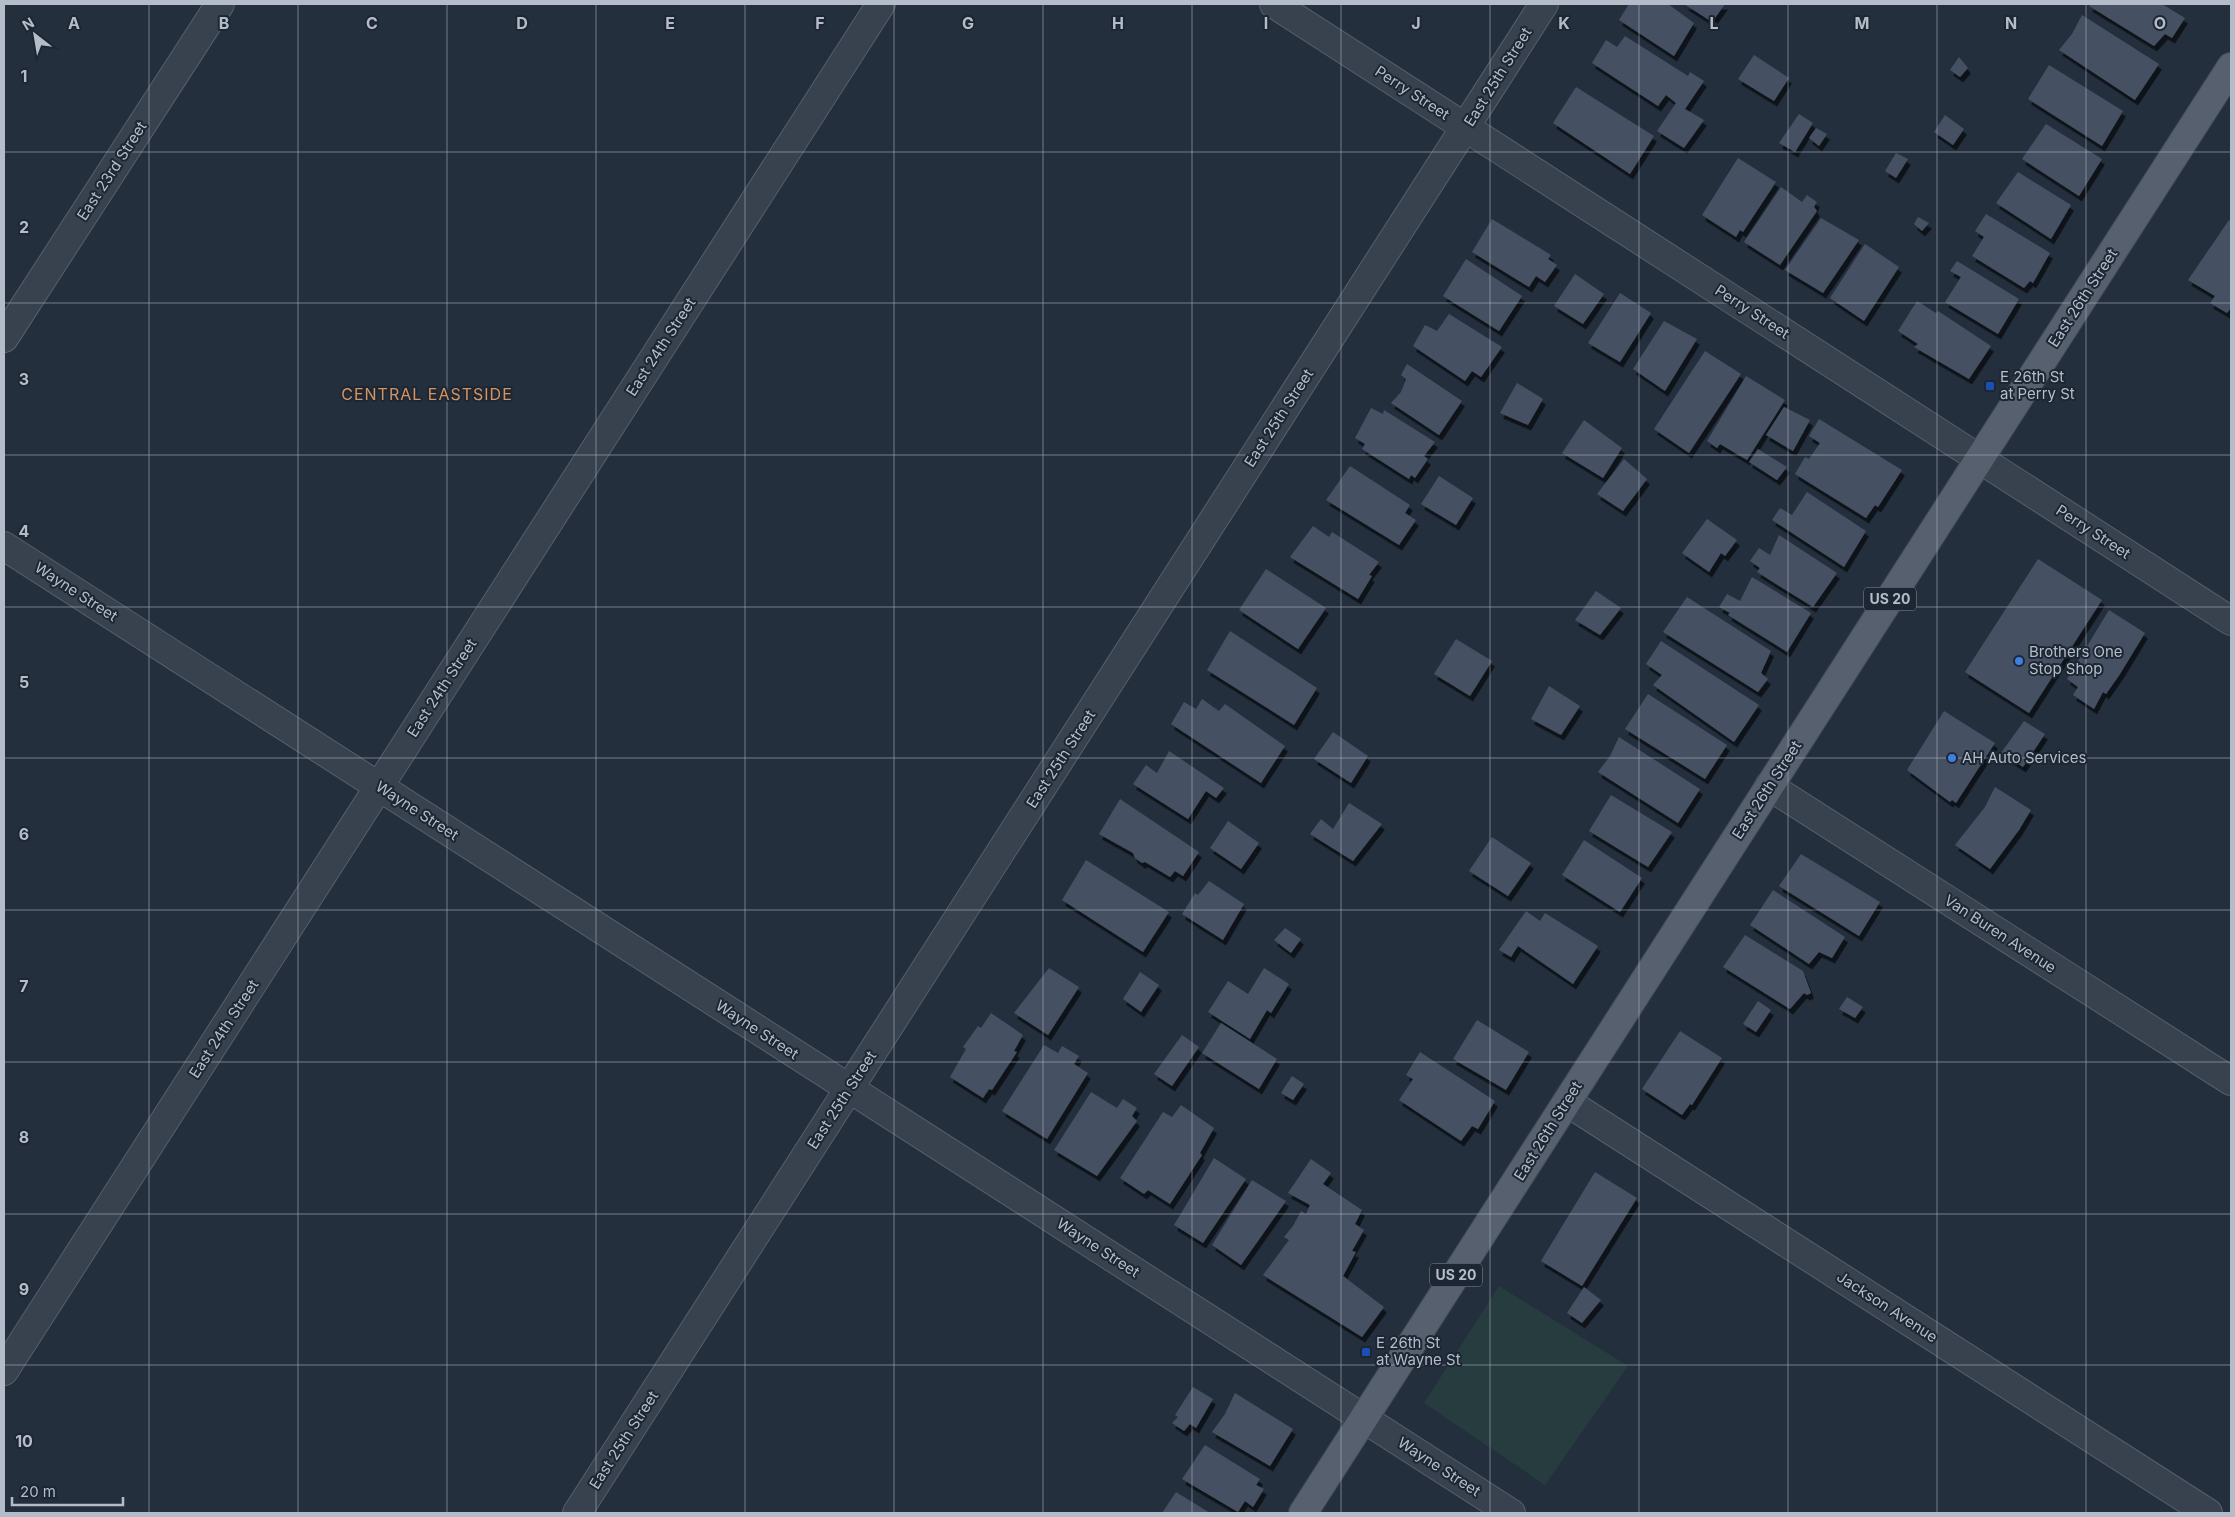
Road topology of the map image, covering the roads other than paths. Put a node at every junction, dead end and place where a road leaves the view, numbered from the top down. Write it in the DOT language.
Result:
graph roads {
  1 [pos="220,4"];
  2 [pos="881,4"];
  3 [pos="1274,4"];
  4 [pos="1544,4"];
  5 [pos="2231,67"];
  6 [pos="1466,128"];
  7 [pos="4,338"];
  8 [pos="1980,459"];
  9 [pos="4,546"];
  10 [pos="2231,621"];
  11 [pos="379,786"];
  12 [pos="1769,786"];
  13 [pos="2231,1081"];
  14 [pos="849,1088"];
  15 [pos="1566,1102"];
  16 [pos="4,1372"];
  17 [pos="1364,1419"];
  18 [pos="577,1513"];
  19 [pos="1302,1513"];
  20 [pos="1511,1513"];
  21 [pos="2208,1513"];
  1 -- 7 [label="street, East 23rd Street"];
  2 -- 11 [label="street, East 24th Street"];
  3 -- 6 [label="street, Perry Street"];
  4 -- 6 [label="street, East 25th Street"];
  5 -- 8 [label="main road, East 26th Street / US 20"];
  6 -- 8 [label="street, Perry Street"];
  6 -- 14 [label="street, East 25th Street"];
  8 -- 10 [label="street, Perry Street"];
  8 -- 12 [label="main road, East 26th Street / US 20"];
  9 -- 11 [label="street, Wayne Street"];
  11 -- 14 [label="street, Wayne Street"];
  11 -- 16 [label="street, East 24th Street"];
  12 -- 13 [label="street, Van Buren Avenue"];
  12 -- 15 [label="main road, East 26th Street / US 20"];
  14 -- 17 [label="street, Wayne Street"];
  14 -- 18 [label="street, East 25th Street"];
  15 -- 17 [label="main road, East 26th Street / US 20"];
  15 -- 21 [label="street, Jackson Avenue"];
  17 -- 19 [label="main road, East 26th Street / US 20"];
  17 -- 20 [label="street, Wayne Street"];
}
